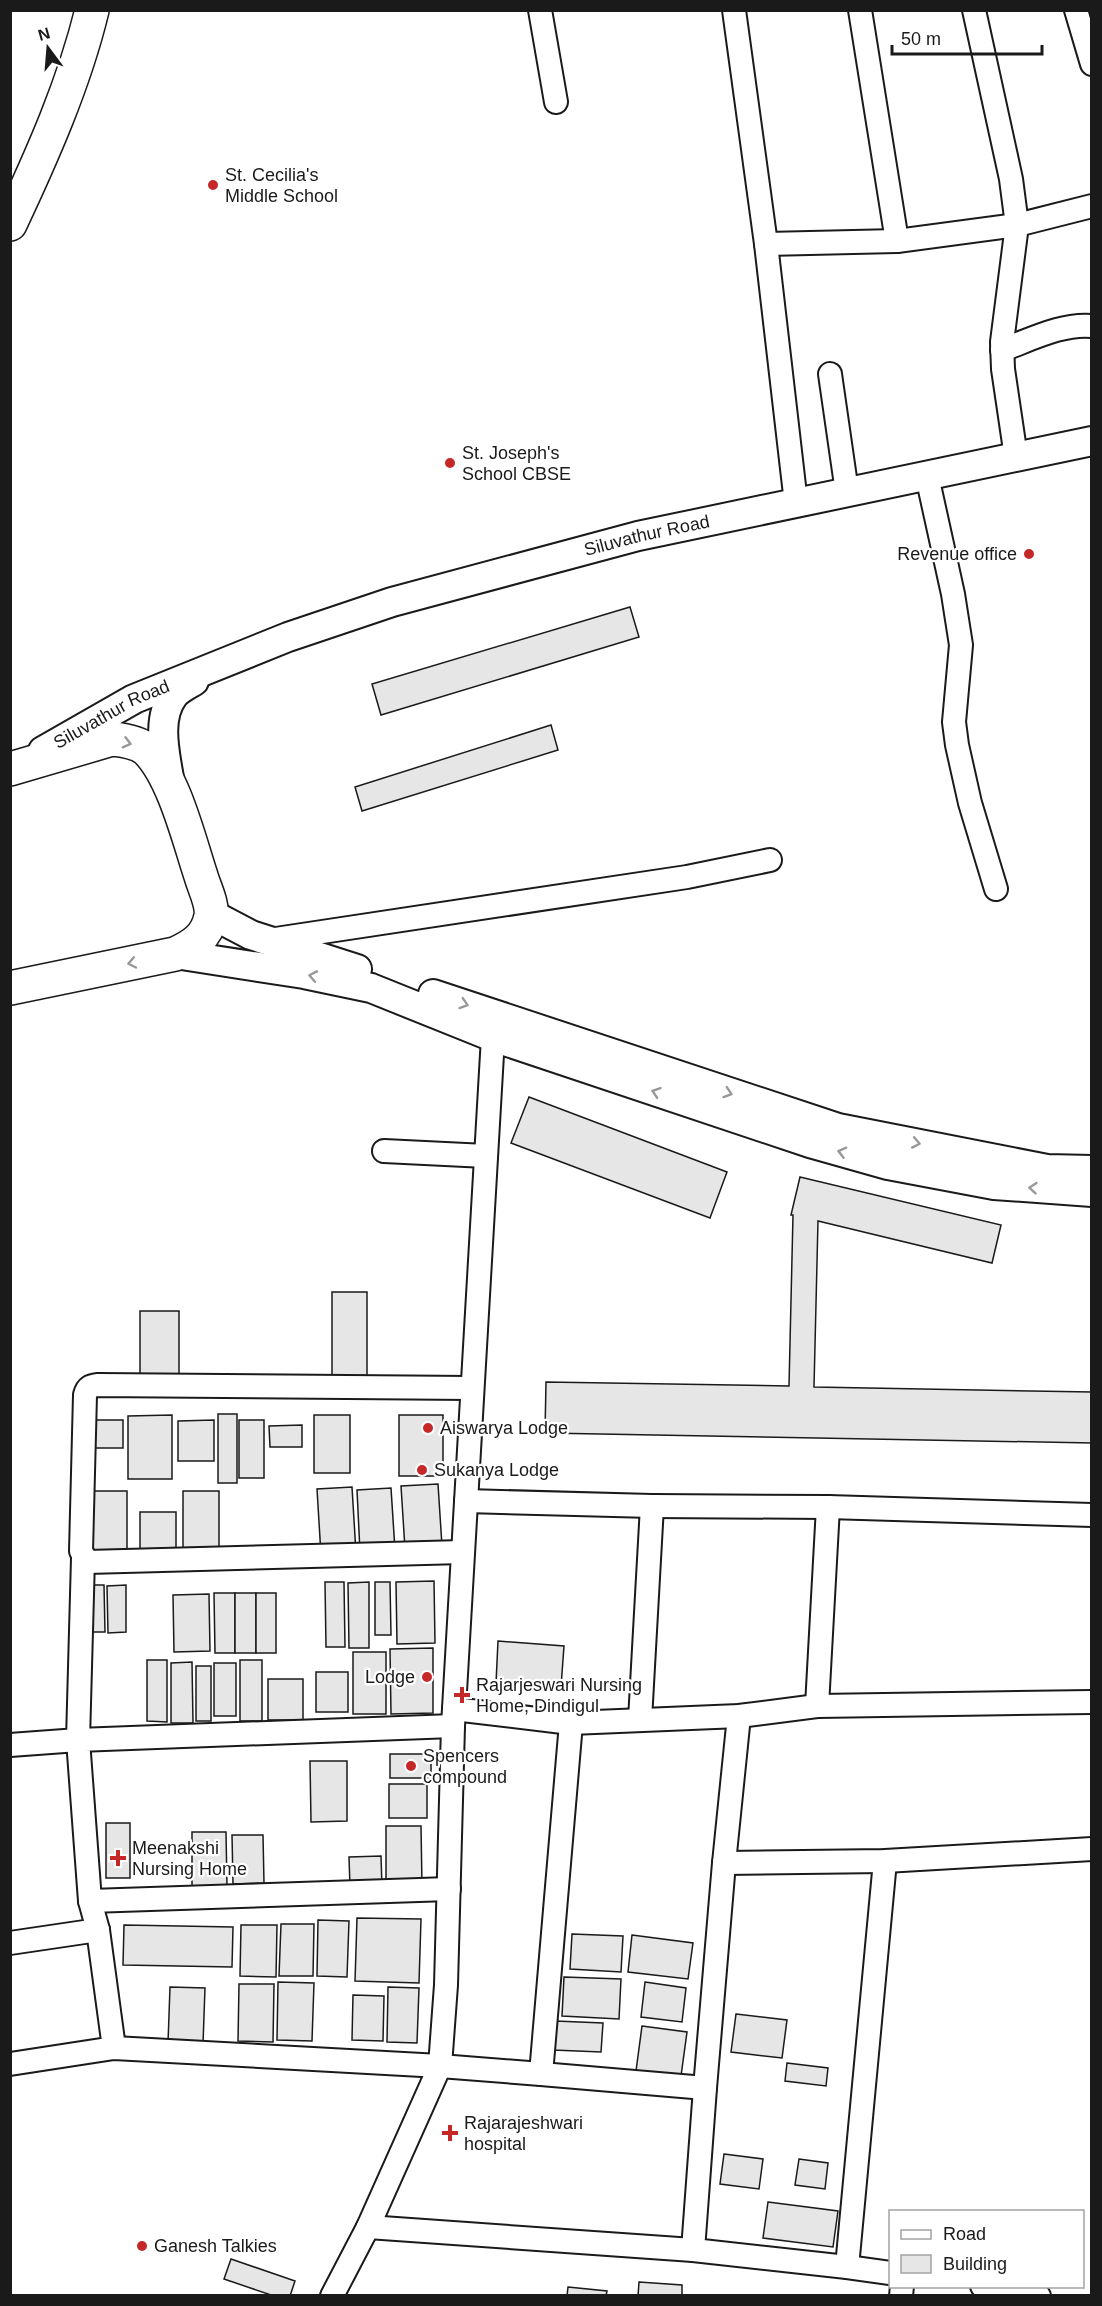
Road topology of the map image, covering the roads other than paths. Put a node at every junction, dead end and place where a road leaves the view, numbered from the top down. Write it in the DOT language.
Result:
graph roads {
  1 [pos="72,10"];
  2 [pos="92,10"];
  3 [pos="540,10"];
  4 [pos="734,10"];
  5 [pos="861,10"];
  6 [pos="974,10"];
  7 [pos="1076,10"];
  8 [pos="1092,64"];
  9 [pos="556,102"];
  10 [pos="10,176"];
  11 [pos="1092,206"];
  12 [pos="10,224"];
  13 [pos="1017,225"];
  14 [pos="897,241"];
  15 [pos="766,244"];
  16 [pos="1092,326"];
  17 [pos="1002,350"];
  18 [pos="830,374"];
  19 [pos="1092,441"];
  20 [pos="1016,457"];
  21 [pos="927,476"];
  22 [pos="847,492"];
  23 [pos="796,503"];
  24 [pos="213,667"];
  25 [pos="12,768"];
  26 [pos="171,792"];
  27 [pos="770,860"];
  28 [pos="996,889"];
  29 [pos="211,914"];
  30 [pos="268,940"];
  31 [pos="175,954"];
  32 [pos="10,988"];
  33 [pos="494,1036"];
  34 [pos="755,1113"];
  35 [pos="384,1151"];
  36 [pos="486,1156"];
  37 [pos="1092,1170"];
  38 [pos="1092,1192"];
  39 [pos="471,1388"];
  40 [pos="466,1501"];
  41 [pos="652,1506"];
  42 [pos="828,1507"];
  43 [pos="1092,1515"];
  44 [pos="463,1552"];
  45 [pos="83,1558"];
  46 [pos="1092,1702"];
  47 [pos="817,1706"];
  48 [pos="739,1716"];
  49 [pos="454,1718"];
  50 [pos="640,1720"];
  51 [pos="571,1723"];
  52 [pos="78,1740"];
  53 [pos="10,1745"];
  54 [pos="1092,1849"];
  55 [pos="885,1861"];
  56 [pos="723,1863"];
  57 [pos="449,1889"];
  58 [pos="90,1901"];
  59 [pos="98,1930"];
  60 [pos="10,1942"];
  61 [pos="114,2048"];
  62 [pos="10,2064"];
  63 [pos="440,2066"];
  64 [pos="541,2074"];
  65 [pos="705,2088"];
  66 [pos="368,2227"];
  67 [pos="693,2250"];
  68 [pos="847,2267"];
  69 [pos="889,2272"];
  70 [pos="995,2288"];
  71 [pos="332,2295"];
  72 [pos="1039,2295"];
  1 -- 10 [label="highway"];
  2 -- 12 [label="highway"];
  3 -- 9 [label="street"];
  4 -- 15 [label="street"];
  5 -- 14 [label="street"];
  6 -- 13 [label="street"];
  7 -- 8 [label="street"];
  11 -- 13 [label="street"];
  13 -- 14 [label="street"];
  13 -- 17 [label="street"];
  14 -- 15 [label="street"];
  15 -- 23 [label="street"];
  16 -- 17 [label="street"];
  17 -- 20 [label="street"];
  18 -- 22 [label="street"];
  19 -- 20 [label="main road, Siluvathur Road"];
  20 -- 21 [label="main road, Siluvathur Road"];
  21 -- 22 [label="main road, Siluvathur Road"];
  21 -- 28 [label="street"];
  22 -- 23 [label="main road, Siluvathur Road"];
  23 -- 24 [label="main road, Siluvathur Road"];
  24 -- 25 [label="main road, Siluvathur Road"];
  24 -- 26 [label="main road, Siluvathur Road"];
  25 -- 26 [label="highway, one-way"];
  26 -- 29 [label="highway"];
  27 -- 30 [label="street"];
  29 -- 30 [label="main road"];
  29 -- 31 [label="highway"];
  30 -- 34 [label="main road, one-way"];
  31 -- 32 [label="highway, one-way"];
  33 -- 31 [label="main road, one-way"];
  34 -- 33 [label="main road, one-way"];
  33 -- 36 [label="street"];
  34 -- 37 [label="main road, one-way"];
  38 -- 34 [label="main road, one-way"];
  35 -- 36 [label="street"];
  36 -- 39 [label="street"];
  39 -- 40 [label="street"];
  39 -- 45 [label="street"];
  40 -- 41 [label="street"];
  40 -- 44 [label="street"];
  41 -- 42 [label="street"];
  41 -- 50 [label="street"];
  42 -- 43 [label="street"];
  42 -- 47 [label="street"];
  44 -- 45 [label="street"];
  44 -- 49 [label="street"];
  45 -- 52 [label="street"];
  46 -- 47 [label="street"];
  47 -- 48 [label="street"];
  48 -- 50 [label="street"];
  48 -- 56 [label="street"];
  49 -- 51 [label="street"];
  49 -- 52 [label="street"];
  49 -- 57 [label="street"];
  50 -- 51 [label="street"];
  51 -- 64 [label="street"];
  52 -- 53 [label="street"];
  52 -- 58 [label="street"];
  54 -- 55 [label="street"];
  55 -- 56 [label="street"];
  55 -- 68 [label="street"];
  56 -- 65 [label="street"];
  57 -- 58 [label="street"];
  57 -- 63 [label="street"];
  58 -- 59 [label="street"];
  59 -- 60 [label="street"];
  59 -- 61 [label="street"];
  61 -- 62 [label="street"];
  61 -- 63 [label="street"];
  63 -- 64 [label="street"];
  63 -- 66 [label="street"];
  64 -- 65 [label="street"];
  65 -- 67 [label="street"];
  66 -- 67 [label="street"];
  66 -- 71 [label="street"];
  67 -- 68 [label="street"];
  68 -- 69 [label="street"];
  70 -- 72 [label="street"];
}
